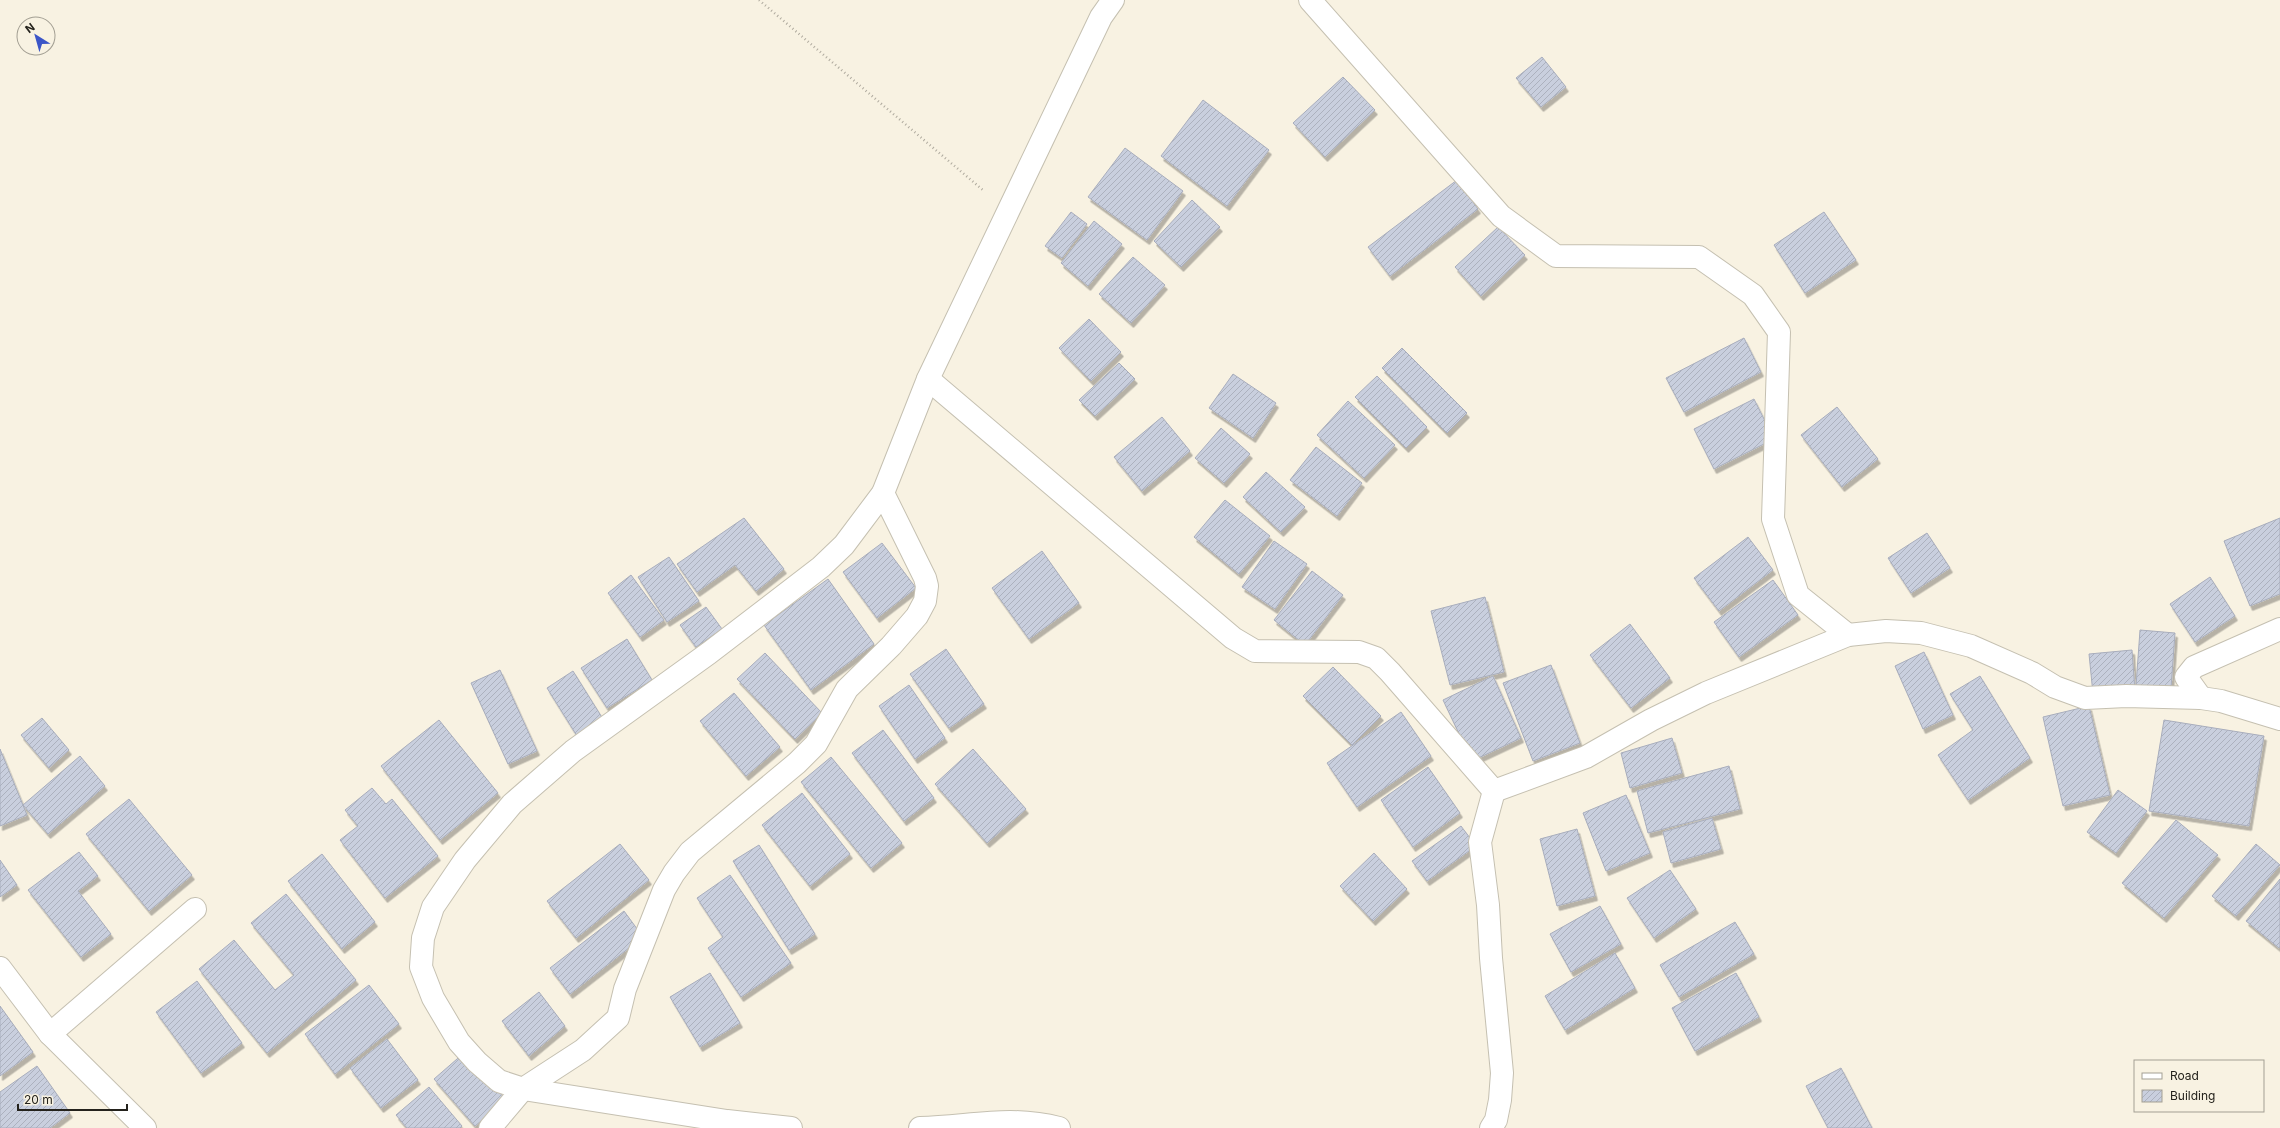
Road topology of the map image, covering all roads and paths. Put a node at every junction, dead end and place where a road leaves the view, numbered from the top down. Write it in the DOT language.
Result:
graph roads {
  1 [pos="759,0"];
  2 [pos="1113,0"];
  3 [pos="1310,0"];
  4 [pos="1009,212"];
  5 [pos="928,379"];
  6 [pos="883,493"];
  7 [pos="2280,629"];
  8 [pos="1848,635"];
  9 [pos="2200,698"];
  10 [pos="2280,719"];
  11 [pos="1494,792"];
  12 [pos="195,909"];
  13 [pos="0,968"];
  14 [pos="50,1034"];
  15 [pos="523,1089"];
  16 [pos="145,1128"];
  17 [pos="490,1128"];
  18 [pos="791,1128"];
  19 [pos="920,1128"];
  20 [pos="1059,1128"];
  21 [pos="1491,1128"];
  1 -- 4 [label="path"];
  2 -- 4 [label="street"];
  3 -- 8 [label="street"];
  4 -- 5 [label="street"];
  5 -- 6 [label="street"];
  5 -- 11 [label="street"];
  6 -- 15 [label="street"];
  6 -- 15 [label="street"];
  7 -- 9 [label="street"];
  8 -- 9 [label="street"];
  8 -- 11 [label="street"];
  9 -- 10 [label="street"];
  11 -- 21 [label="street"];
  12 -- 14 [label="street"];
  13 -- 14 [label="street"];
  14 -- 16 [label="street"];
  15 -- 17 [label="street"];
  15 -- 18 [label="street"];
  19 -- 20 [label="street"];
}
